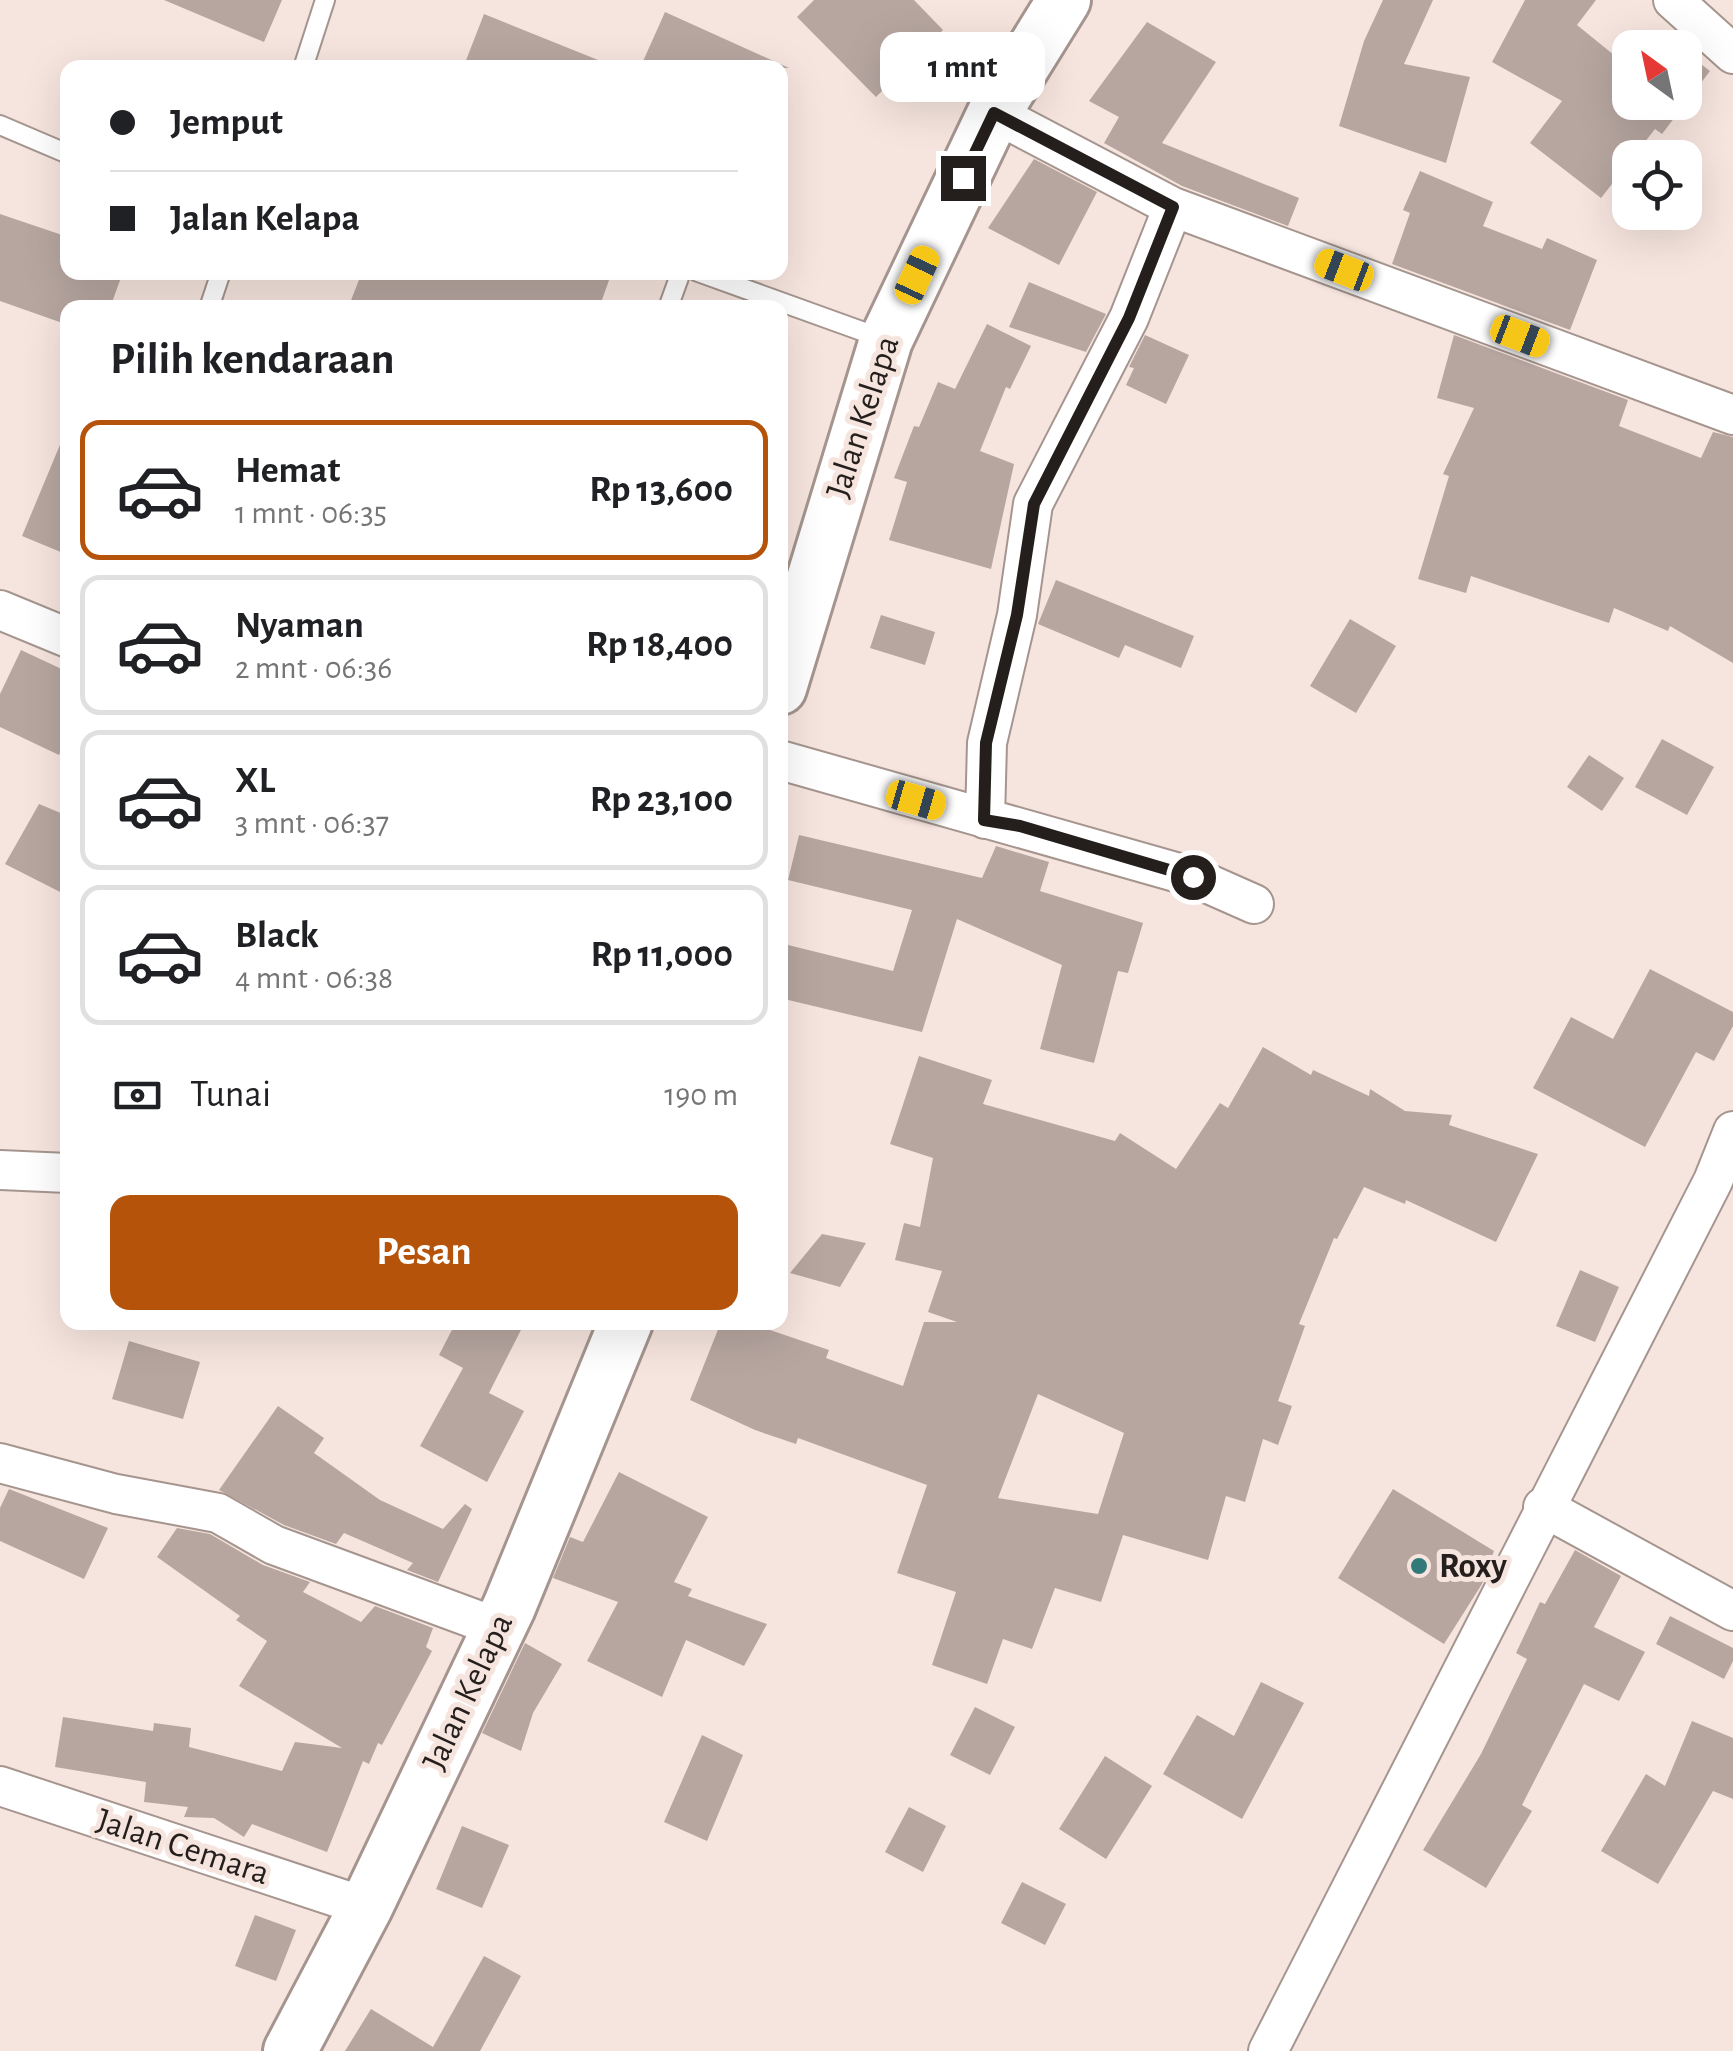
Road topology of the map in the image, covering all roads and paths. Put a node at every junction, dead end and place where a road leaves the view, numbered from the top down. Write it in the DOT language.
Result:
graph roads {
  1 [pos="325,0"];
  2 [pos="1064,0"];
  3 [pos="1673,0"];
  4 [pos="1733,54"];
  5 [pos="306,60"];
  6 [pos="994,113"];
  7 [pos="0,125"];
  8 [pos="60,151"];
  9 [pos="1173,207"];
  10 [pos="720,280"];
  11 [pos="775,300"];
  12 [pos="788,305"];
  13 [pos="886,340"];
  14 [pos="1733,415"];
  15 [pos="0,610"];
  16 [pos="788,629"];
  17 [pos="60,635"];
  18 [pos="788,762"];
  19 [pos="984,820"];
  20 [pos="1254,904"];
  21 [pos="1733,1131"];
  22 [pos="0,1170"];
  23 [pos="60,1173"];
  24 [pos="1723,1186"];
  25 [pos="619,1330"];
  26 [pos="0,1463"];
  27 [pos="1543,1506"];
  28 [pos="1733,1611"];
  29 [pos="499,1628"];
  30 [pos="0,1786"];
  31 [pos="366,1906"];
  32 [pos="290,2051"];
  33 [pos="1268,2051"];
  1 -- 5 [label="lane"];
  2 -- 6 [label="street, Jalan Kelapa"];
  3 -- 4 [label="street"];
  6 -- 9 [label="street"];
  6 -- 13 [label="street, Jalan Kelapa"];
  7 -- 8 [label="lane"];
  9 -- 14 [label="street"];
  9 -- 19 [label="street"];
  10 -- 11 [label="lane"];
  12 -- 13 [label="lane"];
  13 -- 16 [label="street, Jalan Kelapa"];
  15 -- 17 [label="street"];
  18 -- 19 [label="street"];
  19 -- 20 [label="street"];
  21 -- 24 [label="street"];
  22 -- 23 [label="street"];
  24 -- 27 [label="street"];
  25 -- 29 [label="street, Jalan Kelapa"];
  26 -- 29 [label="street"];
  27 -- 28 [label="street"];
  27 -- 33 [label="street"];
  29 -- 31 [label="street, Jalan Kelapa"];
  30 -- 31 [label="street, Jalan Cemara"];
  31 -- 32 [label="street, Jalan Kelapa"];
}
